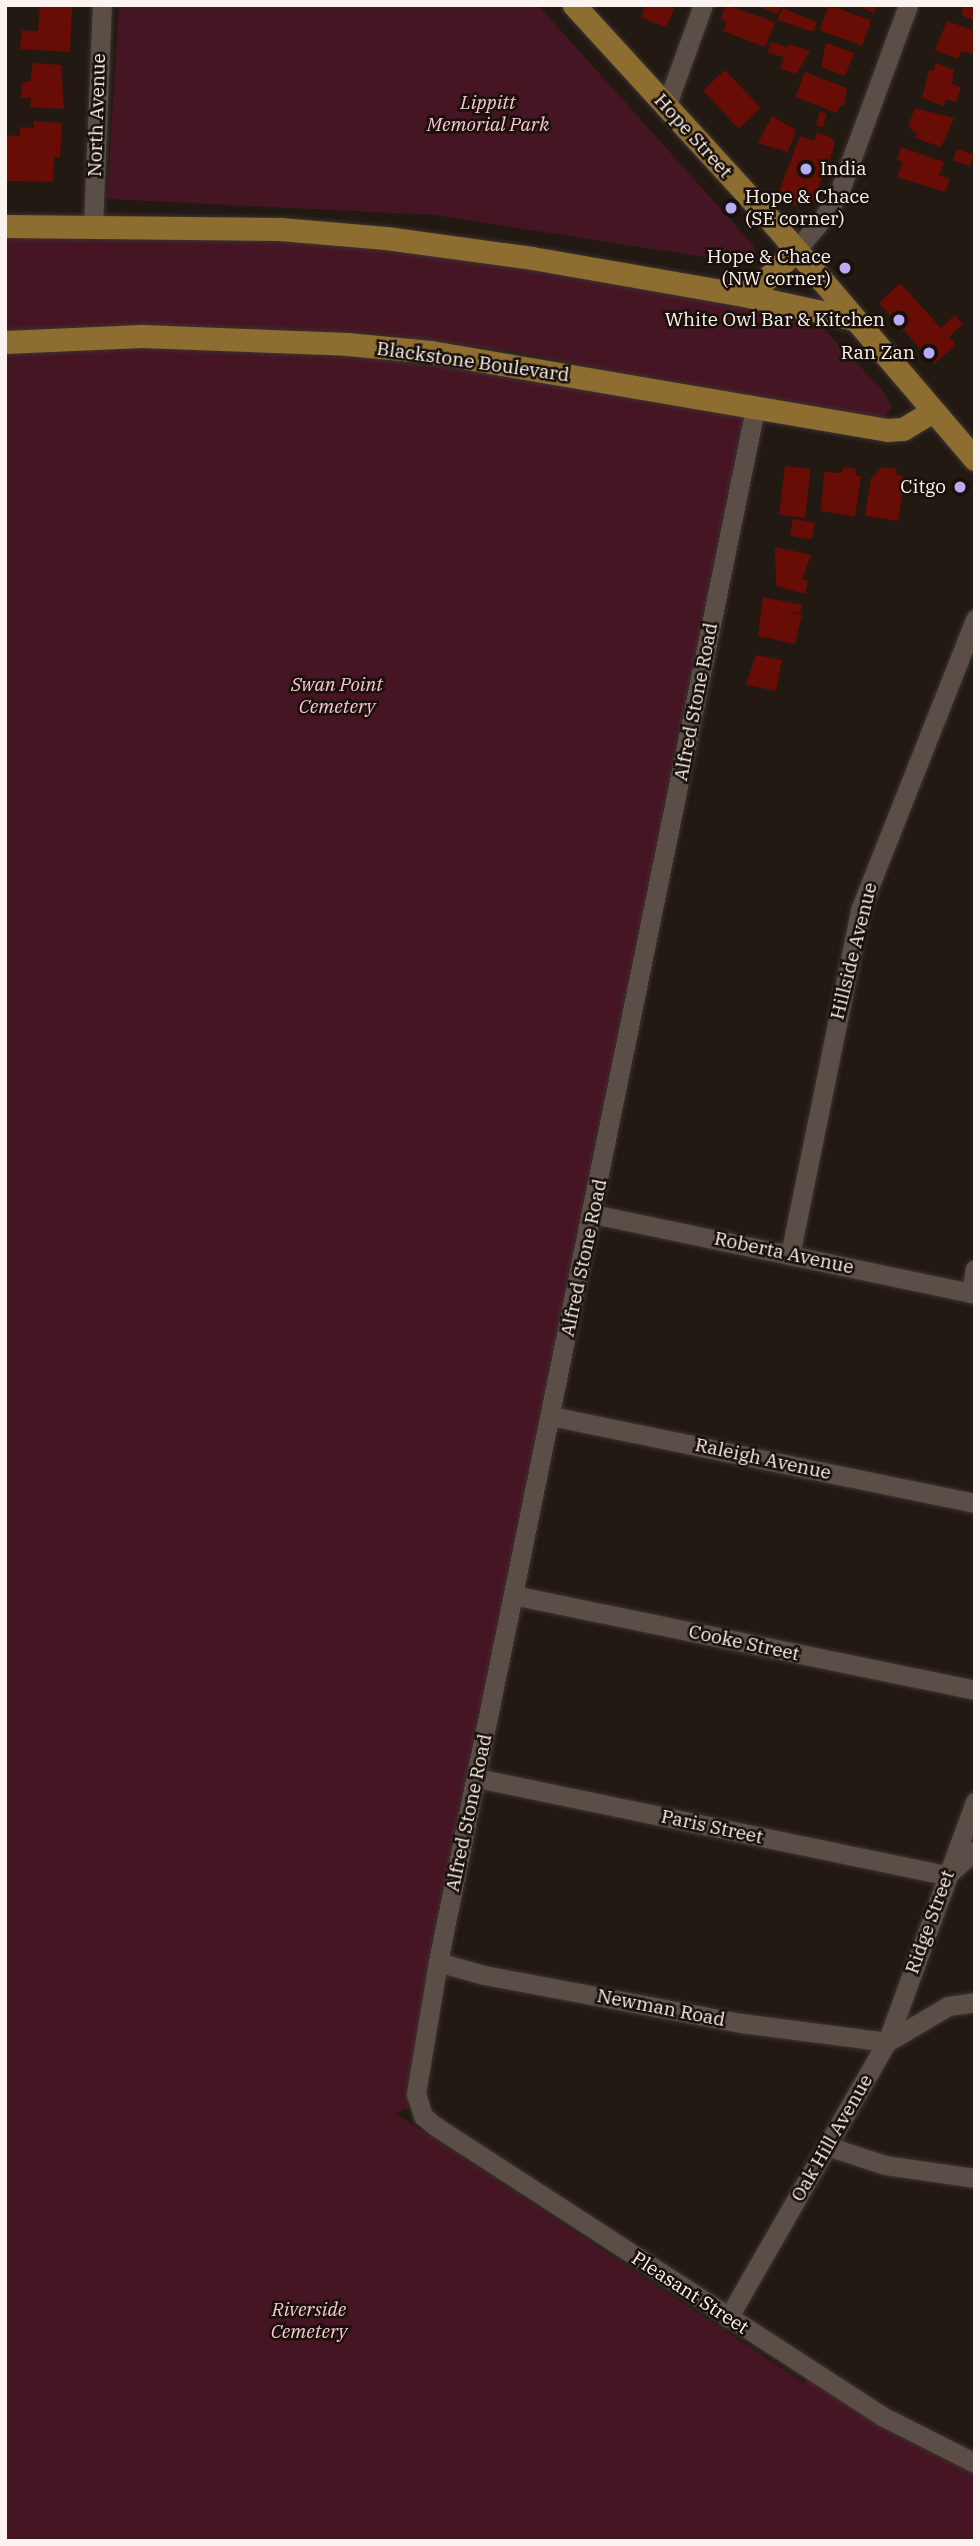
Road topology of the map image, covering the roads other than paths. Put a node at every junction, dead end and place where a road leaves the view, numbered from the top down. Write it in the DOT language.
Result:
graph roads {
  1 [pos="102,5"];
  2 [pos="574,5"];
  3 [pos="703,5"];
  4 [pos="908,5"];
  5 [pos="666,107"];
  6 [pos="5,226"];
  7 [pos="93,226"];
  8 [pos="796,250"];
  9 [pos="739,293"];
  10 [pos="853,319"];
  11 [pos="5,342"];
  12 [pos="755,409"];
  13 [pos="933,411"];
  14 [pos="975,459"];
  15 [pos="975,619"];
  16 [pos="593,1214"];
  17 [pos="790,1255"];
  18 [pos="975,1269"];
  19 [pos="973,1293"];
  20 [pos="551,1416"];
  21 [pos="975,1503"];
  22 [pos="513,1595"];
  23 [pos="975,1690"];
  24 [pos="477,1777"];
  25 [pos="975,1802"];
  26 [pos="975,1851"];
  27 [pos="947,1875"];
  28 [pos="438,1962"];
  29 [pos="975,2002"];
  30 [pos="887,2042"];
  31 [pos="418,2106"];
  32 [pos="827,2146"];
  33 [pos="975,2178"];
  34 [pos="728,2318"];
  35 [pos="975,2463"];
  1 -- 7 [label="street, North Avenue"];
  2 -- 5 [label="main road, Hope Street"];
  3 -- 5 [label="street"];
  4 -- 8 [label="street"];
  5 -- 8 [label="main road, Hope Street"];
  6 -- 7 [label="main road"];
  7 -- 9 [label="main road"];
  8 -- 9 [label="main road"];
  8 -- 10 [label="main road, Hope Street"];
  9 -- 10 [label="main road"];
  10 -- 13 [label="main road, Hope Street"];
  11 -- 12 [label="main road, Blackstone Boulevard"];
  12 -- 13 [label="main road, Blackstone Boulevard"];
  12 -- 16 [label="street, Alfred Stone Road"];
  13 -- 14 [label="main road, Hope Street"];
  15 -- 17 [label="street, Hillside Avenue"];
  16 -- 17 [label="street, Roberta Avenue"];
  16 -- 20 [label="street, Alfred Stone Road"];
  17 -- 19 [label="street, Roberta Avenue"];
  18 -- 19 [label="street"];
  20 -- 21 [label="street, Raleigh Avenue"];
  20 -- 22 [label="street, Alfred Stone Road"];
  22 -- 23 [label="street, Cooke Street"];
  22 -- 24 [label="street, Alfred Stone Road"];
  24 -- 27 [label="street, Paris Street"];
  24 -- 28 [label="street, Alfred Stone Road"];
  25 -- 27 [label="street, Ridge Street"];
  26 -- 27 [label="street"];
  27 -- 30 [label="street, Ridge Street"];
  28 -- 30 [label="street, Newman Road"];
  28 -- 31 [label="street, Alfred Stone Road"];
  29 -- 30 [label="street, Oak Hill Avenue"];
  30 -- 32 [label="street, Oak Hill Avenue"];
  31 -- 34 [label="street, Pleasant Street"];
  32 -- 33 [label="street"];
  32 -- 34 [label="street, Oak Hill Avenue"];
  34 -- 35 [label="street, Pleasant Street"];
}
